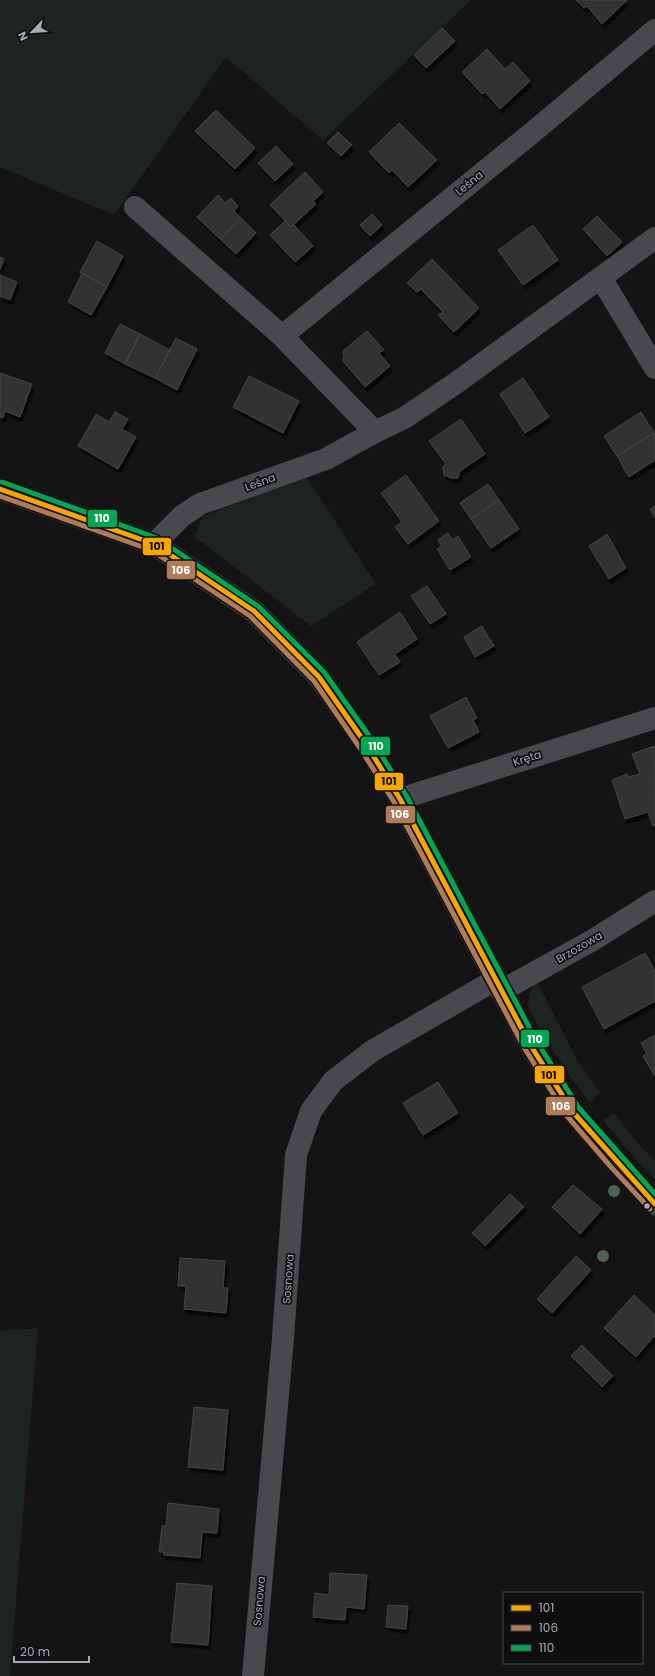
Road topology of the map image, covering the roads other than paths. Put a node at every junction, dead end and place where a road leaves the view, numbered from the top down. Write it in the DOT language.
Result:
graph roads {
  1 [pos="655,30"];
  2 [pos="135,207"];
  3 [pos="655,238"];
  4 [pos="601,278"];
  5 [pos="282,336"];
  6 [pos="655,368"];
  7 [pos="375,432"];
  8 [pos="0,488"];
  9 [pos="154,544"];
  10 [pos="655,718"];
  11 [pos="400,799"];
  12 [pos="655,901"];
  13 [pos="498,985"];
  14 [pos="655,1204"];
  15 [pos="253,1676"];
  1 -- 5 [label="street, Leśna"];
  2 -- 5 [label="street"];
  3 -- 4 [label="street, Leśna"];
  4 -- 6 [label="street"];
  4 -- 7 [label="street, Leśna"];
  5 -- 7 [label="street"];
  7 -- 9 [label="street, Leśna"];
  8 -- 9 [label="street"];
  9 -- 11 [label="street"];
  10 -- 11 [label="street, Kręta"];
  11 -- 13 [label="street"];
  12 -- 13 [label="street, Brzozowa"];
  13 -- 14 [label="street"];
  13 -- 15 [label="street, Sosnowa"];
}
